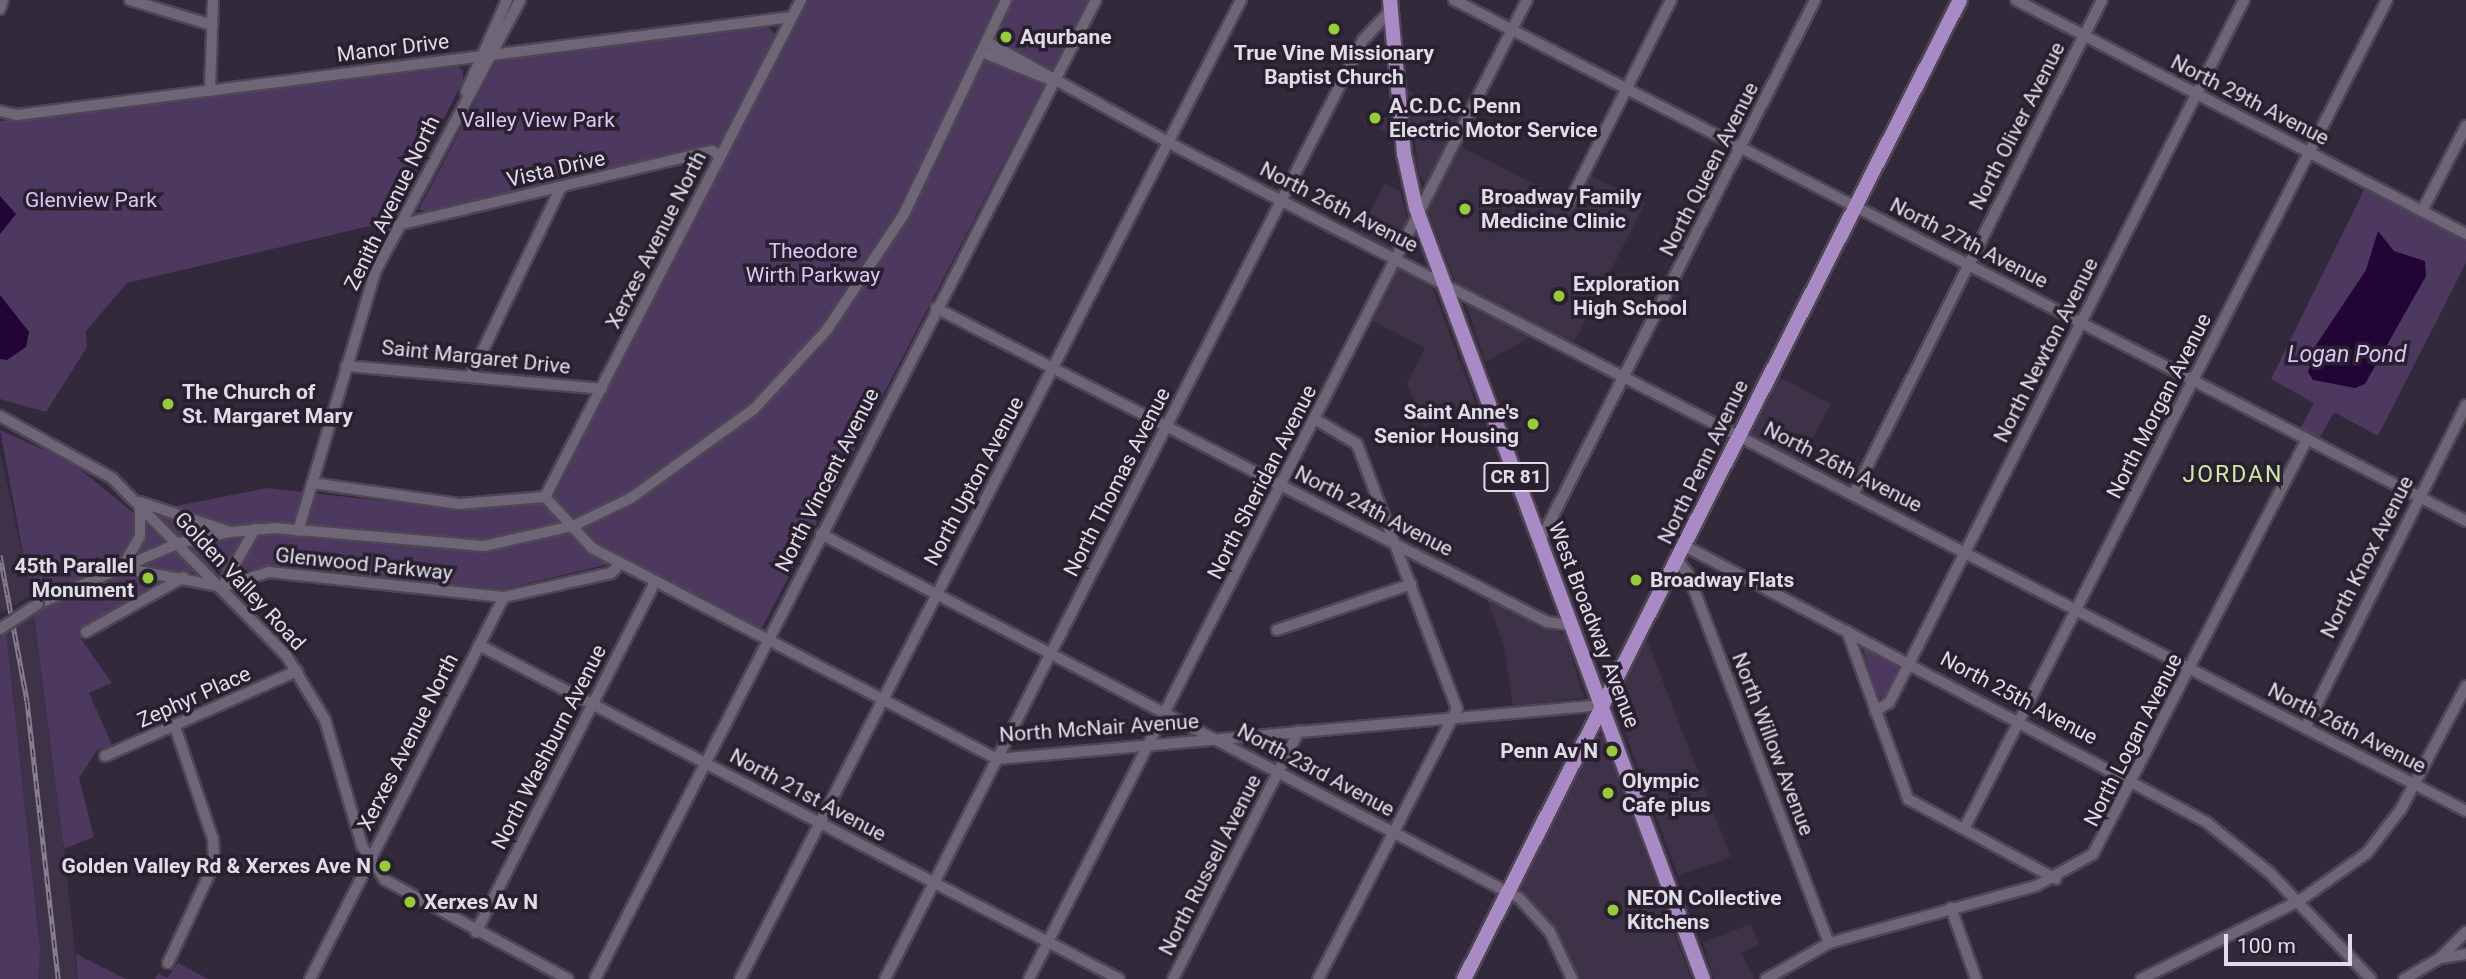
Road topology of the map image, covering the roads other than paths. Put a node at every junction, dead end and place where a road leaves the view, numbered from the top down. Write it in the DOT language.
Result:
graph roads {
  1 [pos="3,0"];
  2 [pos="130,0"];
  3 [pos="213,0"];
  4 [pos="507,0"];
  5 [pos="520,0"];
  6 [pos="801,0"];
  7 [pos="1006,0"];
  8 [pos="1096,0"];
  9 [pos="1241,0"];
  10 [pos="1454,0"];
  11 [pos="1527,0"];
  12 [pos="1671,0"];
  13 [pos="1815,0"];
  14 [pos="1959,0"];
  15 [pos="2016,0"];
  16 [pos="2102,0"];
  17 [pos="2244,0"];
  18 [pos="2387,0"];
  19 [pos="1390,5"];
  20 [pos="0,9"];
  21 [pos="792,17"];
  22 [pos="212,25"];
  23 [pos="1512,29"];
  24 [pos="2084,35"];
  25 [pos="984,47"];
  26 [pos="491,55"];
  27 [pos="478,57"];
  28 [pos="1053,81"];
  29 [pos="1626,88"];
  30 [pos="210,91"];
  31 [pos="466,94"];
  32 [pos="2197,94"];
  33 [pos="0,111"];
  34 [pos="2466,126"];
  35 [pos="1170,143"];
  36 [pos="1741,147"];
  37 [pos="2310,153"];
  38 [pos="721,156"];
  39 [pos="561,187"];
  40 [pos="1283,201"];
  41 [pos="1569,203"];
  42 [pos="1856,205"];
  43 [pos="2422,211"];
  44 [pos="1418,213"];
  45 [pos="398,225"];
  46 [pos="2466,233"];
  47 [pos="1396,257"];
  48 [pos="1969,264"];
  49 [pos="1443,282"];
  50 [pos="936,308"];
  51 [pos="2081,322"];
  52 [pos="346,366"];
  53 [pos="1053,369"];
  54 [pos="471,375"];
  55 [pos="1626,377"];
  56 [pos="2194,380"];
  57 [pos="602,389"];
  58 [pos="2466,405"];
  59 [pos="0,416"];
  60 [pos="1315,419"];
  61 [pos="1167,427"];
  62 [pos="1739,435"];
  63 [pos="2307,439"];
  64 [pos="312,483"];
  65 [pos="1282,485"];
  66 [pos="1853,495"];
  67 [pos="545,497"];
  68 [pos="2419,497"];
  69 [pos="140,502"];
  70 [pos="2466,521"];
  71 [pos="573,526"];
  72 [pos="255,529"];
  73 [pos="299,531"];
  74 [pos="230,532"];
  75 [pos="821,534"];
  76 [pos="1540,541"];
  77 [pos="179,543"];
  78 [pos="1397,545"];
  79 [pos="1685,546"];
  80 [pos="1966,553"];
  81 [pos="1678,562"];
  82 [pos="621,563"];
  83 [pos="122,568"];
  84 [pos="184,577"];
  85 [pos="656,581"];
  86 [pos="1411,584"];
  87 [pos="222,587"];
  88 [pos="936,594"];
  89 [pos="504,597"];
  90 [pos="2078,611"];
  91 [pos="1573,625"];
  92 [pos="0,629"];
  93 [pos="1277,630"];
  94 [pos="1847,631"];
  95 [pos="86,632"];
  96 [pos="768,639"];
  97 [pos="479,645"];
  98 [pos="1051,654"];
  99 [pos="1910,663"];
  100 [pos="2191,669"];
  101 [pos="297,671"];
  102 [pos="2466,687"];
  103 [pos="883,699"];
  104 [pos="592,704"];
  105 [pos="1603,705"];
  106 [pos="1875,711"];
  107 [pos="1165,713"];
  108 [pos="1453,717"];
  109 [pos="2020,720"];
  110 [pos="175,727"];
  111 [pos="2305,728"];
  112 [pos="1299,731"];
  113 [pos="1214,738"];
  114 [pos="1149,745"];
  115 [pos="105,756"];
  116 [pos="997,759"];
  117 [pos="705,763"];
  118 [pos="1279,772"];
  119 [pos="2135,780"];
  120 [pos="2415,785"];
  121 [pos="2466,811"];
  122 [pos="821,823"];
  123 [pos="1964,829"];
  124 [pos="1393,832"];
  125 [pos="369,862"];
  126 [pos="2056,879"];
  127 [pos="934,882"];
  128 [pos="1509,892"];
  129 [pos="2299,901"];
  130 [pos="1951,908"];
  131 [pos="476,932"];
  132 [pos="2466,932"];
  133 [pos="1048,942"];
  134 [pos="1829,943"];
  135 [pos="2466,954"];
  136 [pos="2440,958"];
  137 [pos="169,963"];
  138 [pos="310,979"];
  139 [pos="568,979"];
  140 [pos="595,979"];
  141 [pos="740,979"];
  142 [pos="885,979"];
  143 [pos="1028,979"];
  144 [pos="1119,979"];
  145 [pos="1173,979"];
  146 [pos="1318,979"];
  147 [pos="1464,979"];
  148 [pos="1572,979"];
  149 [pos="1703,979"];
  150 [pos="1766,979"];
  151 [pos="1976,979"];
  152 [pos="2141,979"];
  153 [pos="2371,979"];
  154 [pos="2404,979"];
  1 -- 20 [label="street"];
  2 -- 22 [label="street"];
  3 -- 22 [label="street"];
  4 -- 27 [label="street, Zenith Avenue North"];
  5 -- 26 [label="street, Zenith Avenue North"];
  6 -- 21 [label="street, Xerxes Avenue North"];
  7 -- 25 [label="street"];
  8 -- 28 [label="street, North Vincent Avenue"];
  9 -- 35 [label="street, North Upton Avenue"];
  10 -- 23 [label="street, North 27th Avenue"];
  11 -- 23 [label="street, North Sheridan Avenue"];
  12 -- 29 [label="street"];
  13 -- 36 [label="street, North Queen Avenue"];
  14 -- 42 [label="main road, North Penn Avenue"];
  15 -- 24 [label="street, North 29th Avenue"];
  16 -- 24 [label="street, North Oliver Avenue"];
  17 -- 32 [label="street, North Newton Avenue"];
  18 -- 37 [label="street, North Morgan Avenue"];
  19 -- 40 [label="street, North Thomas Avenue"];
  19 -- 44 [label="main road, West Broadway Avenue / CR 81"];
  21 -- 26 [label="street, Manor Drive"];
  21 -- 38 [label="street, Xerxes Avenue North"];
  22 -- 30 [label="street"];
  23 -- 29 [label="street, North 27th Avenue"];
  23 -- 44 [label="street, North Sheridan Avenue"];
  24 -- 32 [label="street, North 29th Avenue"];
  24 -- 48 [label="street, North Oliver Avenue"];
  25 -- 28 [label="street, North 26th Avenue"];
  25 -- 71 [label="street"];
  26 -- 27 [label="street, Manor Drive"];
  26 -- 31 [label="street, Zenith Avenue North"];
  27 -- 30 [label="street, Manor Drive"];
  27 -- 31 [label="street, Zenith Avenue North"];
  28 -- 35 [label="street, North 26th Avenue"];
  28 -- 50 [label="street, North Vincent Avenue"];
  29 -- 36 [label="street, North 27th Avenue"];
  29 -- 41 [label="street"];
  30 -- 33 [label="street, Manor Drive"];
  31 -- 45 [label="street, Zenith Avenue North"];
  32 -- 37 [label="street, North 29th Avenue"];
  32 -- 51 [label="street, North Newton Avenue"];
  34 -- 43 [label="street"];
  35 -- 40 [label="street, North 26th Avenue"];
  35 -- 53 [label="street, North Upton Avenue"];
  36 -- 42 [label="street, North 27th Avenue"];
  36 -- 55 [label="street, North Queen Avenue"];
  37 -- 43 [label="street, North 29th Avenue"];
  37 -- 56 [label="street, North Morgan Avenue"];
  38 -- 39 [label="street, Vista Drive"];
  38 -- 57 [label="street, Xerxes Avenue North"];
  39 -- 45 [label="street, Vista Drive"];
  39 -- 54 [label="street"];
  40 -- 47 [label="street, North 26th Avenue"];
  40 -- 61 [label="street, North Thomas Avenue"];
  42 -- 48 [label="street, North 27th Avenue"];
  42 -- 62 [label="main road, North Penn Avenue"];
  43 -- 46 [label="street, North 29th Avenue"];
  44 -- 47 [label="street, North Sheridan Avenue"];
  44 -- 49 [label="main road, West Broadway Avenue / CR 81"];
  45 -- 52 [label="street, Zenith Avenue North"];
  47 -- 49 [label="street, North 26th Avenue"];
  47 -- 60 [label="street, North Sheridan Avenue"];
  48 -- 51 [label="street, North 27th Avenue"];
  48 -- 66 [label="street, North Oliver Avenue"];
  49 -- 55 [label="street, North 26th Avenue"];
  49 -- 76 [label="main road, West Broadway Avenue / CR 81"];
  50 -- 53 [label="street, North 24th Avenue"];
  50 -- 75 [label="street, North Vincent Avenue"];
  51 -- 56 [label="street, North 27th Avenue"];
  51 -- 80 [label="street, North Newton Avenue"];
  52 -- 54 [label="street, Saint Margaret Drive"];
  52 -- 64 [label="street, Zenith Avenue North"];
  53 -- 61 [label="street, North 24th Avenue"];
  53 -- 88 [label="street, North Upton Avenue"];
  54 -- 57 [label="street, Saint Margaret Drive"];
  55 -- 62 [label="street, North 26th Avenue"];
  55 -- 76 [label="street, North Queen Avenue"];
  56 -- 63 [label="street, North 27th Avenue"];
  56 -- 90 [label="street, North Morgan Avenue"];
  57 -- 67 [label="street, Xerxes Avenue North"];
  58 -- 68 [label="street, North Knox Avenue"];
  59 -- 69 [label="street, Golden Valley Road"];
  60 -- 65 [label="street, North Sheridan Avenue"];
  60 -- 78 [label="street"];
  61 -- 65 [label="street, North 24th Avenue"];
  61 -- 98 [label="street, North Thomas Avenue"];
  62 -- 66 [label="street, North 26th Avenue"];
  62 -- 79 [label="main road, North Penn Avenue"];
  63 -- 68 [label="street, North 27th Avenue"];
  63 -- 100 [label="street, North Logan Avenue"];
  64 -- 67 [label="street"];
  64 -- 73 [label="street, Zenith Avenue North"];
  65 -- 78 [label="street, North 24th Avenue"];
  65 -- 107 [label="street, North Sheridan Avenue"];
  66 -- 80 [label="street, North 26th Avenue"];
  67 -- 71 [label="street"];
  68 -- 70 [label="street, North 27th Avenue"];
  68 -- 111 [label="street, North Knox Avenue"];
  69 -- 74 [label="street"];
  69 -- 77 [label="street, Golden Valley Road"];
  69 -- 83 [label="street"];
  71 -- 73 [label="street"];
  71 -- 82 [label="street, North McNair Avenue"];
  72 -- 73 [label="street"];
  72 -- 74 [label="street"];
  72 -- 87 [label="street"];
  74 -- 77 [label="street"];
  75 -- 88 [label="street, North 23rd Avenue"];
  75 -- 96 [label="street, North Vincent Avenue"];
  76 -- 91 [label="main road, West Broadway Avenue / CR 81"];
  77 -- 83 [label="street"];
  77 -- 87 [label="street, Golden Valley Road"];
  78 -- 86 [label="street"];
  78 -- 91 [label="street, North 24th Avenue"];
  79 -- 81 [label="main road, North Penn Avenue"];
  79 -- 94 [label="street, North 25th Avenue"];
  80 -- 90 [label="street, North 26th Avenue"];
  80 -- 99 [label="street, North Newton Avenue"];
  81 -- 105 [label="main road, North Penn Avenue"];
  81 -- 134 [label="street, North Willow Avenue"];
  82 -- 85 [label="street, North McNair Avenue"];
  82 -- 89 [label="street"];
  83 -- 84 [label="street"];
  83 -- 92 [label="street, bridge"];
  84 -- 87 [label="street"];
  84 -- 95 [label="street"];
  85 -- 96 [label="street, North McNair Avenue"];
  85 -- 104 [label="street, North Washburn Avenue"];
  86 -- 93 [label="street"];
  86 -- 108 [label="street"];
  87 -- 89 [label="street, Glenwood Parkway"];
  87 -- 101 [label="street, Golden Valley Road"];
  88 -- 98 [label="street, North 23rd Avenue"];
  88 -- 103 [label="street, North Upton Avenue"];
  89 -- 97 [label="street, Xerxes Avenue North"];
  90 -- 100 [label="street, North 26th Avenue"];
  90 -- 109 [label="street, North Morgan Avenue"];
  91 -- 105 [label="main road, West Broadway Avenue / CR 81"];
  94 -- 99 [label="street, North 25th Avenue"];
  94 -- 106 [label="street"];
  96 -- 103 [label="street, North McNair Avenue"];
  96 -- 117 [label="street, North Vincent Avenue"];
  97 -- 104 [label="street, North 21st Avenue"];
  97 -- 125 [label="street, Xerxes Avenue North"];
  98 -- 107 [label="street, North 23rd Avenue"];
  98 -- 116 [label="street, North Thomas Avenue"];
  99 -- 106 [label="street, North Newton Avenue"];
  99 -- 109 [label="street, North 25th Avenue"];
  100 -- 111 [label="street, North 26th Avenue"];
  100 -- 119 [label="street, North Logan Avenue"];
  101 -- 110 [label="street, Zephyr Place"];
  101 -- 125 [label="street, Golden Valley Road"];
  102 -- 120 [label="street"];
  103 -- 116 [label="street, North McNair Avenue"];
  103 -- 122 [label="street, North Upton Avenue"];
  104 -- 117 [label="street, North 21st Avenue"];
  104 -- 131 [label="street, North Washburn Avenue"];
  105 -- 108 [label="street, North McNair Avenue"];
  105 -- 128 [label="main road, North Penn Avenue"];
  105 -- 149 [label="main road, West Broadway Avenue / CR 81"];
  106 -- 123 [label="street"];
  107 -- 113 [label="street, North 23rd Avenue"];
  107 -- 114 [label="street, North Sheridan Avenue"];
  108 -- 112 [label="street, North McNair Avenue"];
  108 -- 124 [label="street"];
  109 -- 119 [label="street, North 25th Avenue"];
  109 -- 123 [label="street, North Morgan Avenue"];
  110 -- 115 [label="street, Zephyr Place"];
  110 -- 137 [label="street"];
  111 -- 120 [label="street, North 26th Avenue"];
  112 -- 113 [label="street, North McNair Avenue"];
  112 -- 118 [label="street, North Russell Avenue"];
  113 -- 114 [label="street, North McNair Avenue"];
  113 -- 118 [label="street, North 23rd Avenue"];
  114 -- 116 [label="street, North McNair Avenue"];
  114 -- 133 [label="street, North Sheridan Avenue"];
  116 -- 127 [label="street, North Thomas Avenue"];
  117 -- 122 [label="street, North 21st Avenue"];
  117 -- 140 [label="street, North Vincent Avenue"];
  118 -- 124 [label="street, North 23rd Avenue"];
  118 -- 145 [label="street, North Russell Avenue"];
  119 -- 126 [label="street, North Logan Avenue"];
  119 -- 129 [label="street, North 25th Avenue"];
  120 -- 121 [label="street, North 26th Avenue"];
  120 -- 129 [label="street"];
  122 -- 127 [label="street, North 21st Avenue"];
  122 -- 141 [label="street, North Upton Avenue"];
  123 -- 126 [label="street"];
  124 -- 128 [label="street, North 23rd Avenue"];
  124 -- 146 [label="street"];
  125 -- 131 [label="street, Golden Valley Road"];
  125 -- 138 [label="street, Xerxes Avenue North"];
  126 -- 130 [label="street, North Logan Avenue"];
  127 -- 133 [label="street, North 21st Avenue"];
  127 -- 142 [label="street, North Thomas Avenue"];
  128 -- 147 [label="main road, North Penn Avenue"];
  128 -- 148 [label="street, North 23rd Avenue"];
  129 -- 152 [label="street"];
  129 -- 153 [label="street, North 25th Avenue"];
  130 -- 134 [label="street, North Logan Avenue"];
  130 -- 151 [label="street"];
  131 -- 139 [label="street, Golden Valley Road"];
  132 -- 136 [label="street"];
  133 -- 143 [label="street, North Sheridan Avenue"];
  133 -- 144 [label="street, North 21st Avenue"];
  134 -- 150 [label="street, North Logan Avenue"];
  135 -- 136 [label="street"];
  136 -- 154 [label="street"];
}
